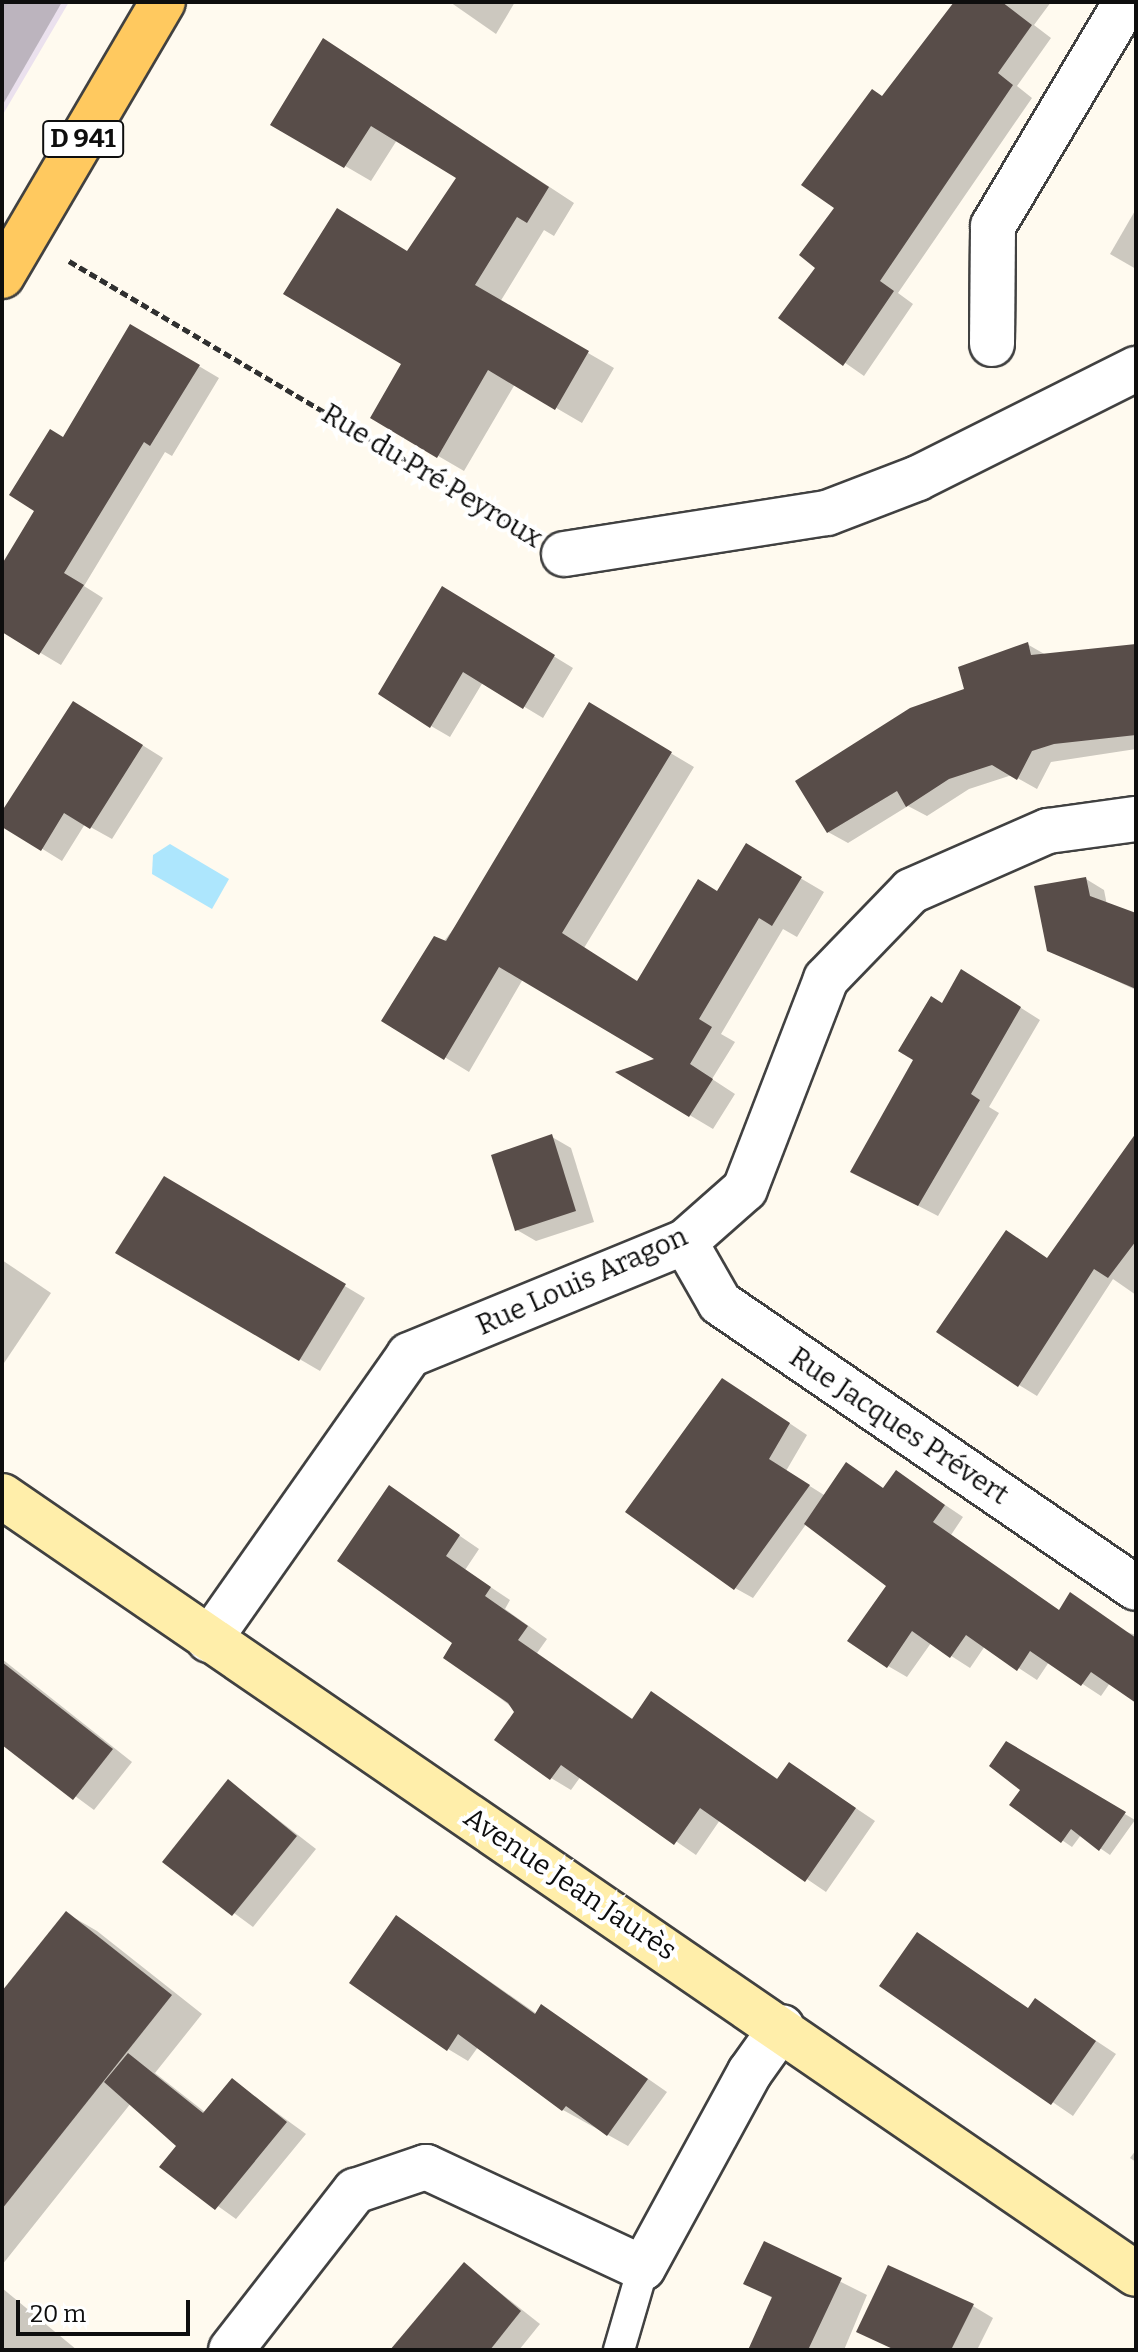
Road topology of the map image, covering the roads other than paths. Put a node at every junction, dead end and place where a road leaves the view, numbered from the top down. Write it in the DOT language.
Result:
graph roads {
  1 [pos="163,2"];
  2 [pos="1126,2"];
  3 [pos="2,276"];
  4 [pos="992,344"];
  5 [pos="1136,369"];
  6 [pos="564,554"];
  7 [pos="1136,819"];
  8 [pos="685,1242"];
  9 [pos="2,1496"];
  10 [pos="1136,1588"];
  11 [pos="209,1640"];
  12 [pos="782,2027"];
  13 [pos="643,2268"];
  14 [pos="1136,2274"];
  15 [pos="231,2350"];
  16 [pos="619,2350"];
  1 -- 3 [label="main road, D 941"];
  2 -- 4 [label="street"];
  5 -- 6 [label="street, Rue du Pré Peyroux"];
  7 -- 8 [label="street, Rue Louis Aragon"];
  8 -- 10 [label="street, Rue Jacques Prévert"];
  8 -- 11 [label="street, Rue Louis Aragon"];
  9 -- 11 [label="main road, Avenue Jean Jaurès"];
  11 -- 12 [label="main road, Avenue Jean Jaurès"];
  12 -- 13 [label="street"];
  12 -- 14 [label="main road, Avenue Jean Jaurès"];
  13 -- 15 [label="street"];
  13 -- 16 [label="lane"];
}
